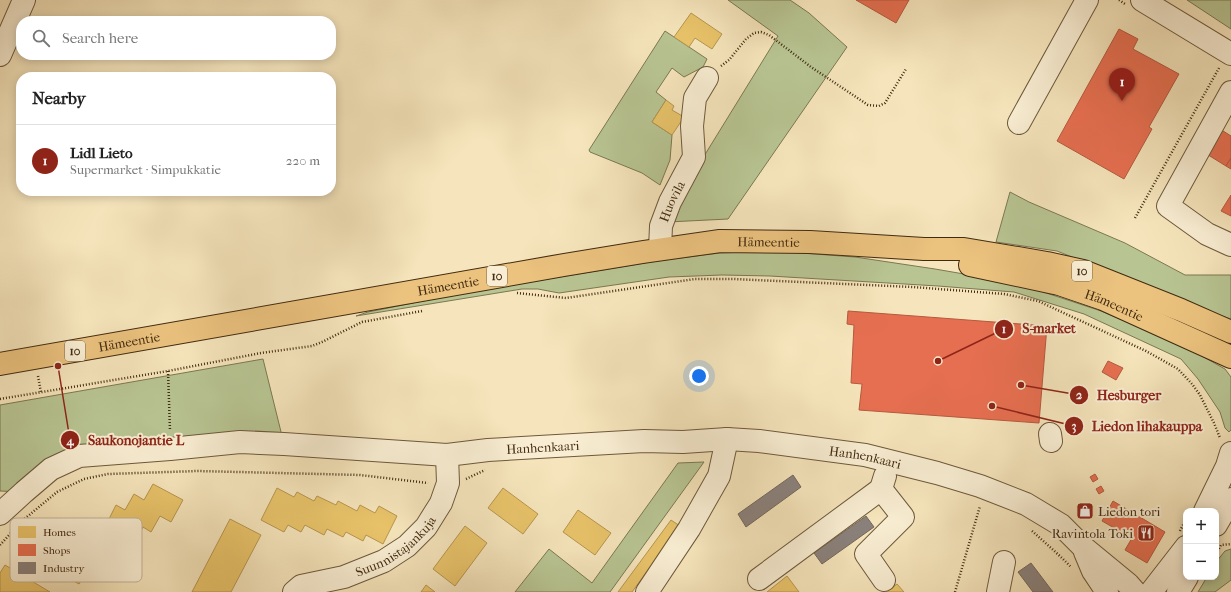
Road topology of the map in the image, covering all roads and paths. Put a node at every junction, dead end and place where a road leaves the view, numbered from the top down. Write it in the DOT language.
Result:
graph roads {
  1 [pos="24,0"];
  2 [pos="1088,0"];
  3 [pos="1142,0"];
  4 [pos="17,16"];
  5 [pos="16,18"];
  6 [pos="0,55"];
  7 [pos="1226,58"];
  8 [pos="906,69"];
  9 [pos="707,78"];
  10 [pos="1229,100"];
  11 [pos="1019,123"];
  12 [pos="1135,218"];
  13 [pos="1231,245"];
  14 [pos="660,249"];
  15 [pos="924,249"];
  16 [pos="517,293"];
  17 [pos="424,310"];
  18 [pos="1231,332"];
  19 [pos="1231,357"];
  20 [pos="0,364"];
  21 [pos="168,372"];
  22 [pos="0,400"];
  23 [pos="727,439"];
  24 [pos="1226,447"];
  25 [pos="170,449"];
  26 [pos="447,455"];
  27 [pos="889,461"];
  28 [pos="491,470"];
  29 [pos="169,472"];
  30 [pos="448,483"];
  31 [pos="881,489"];
  32 [pos="974,503"];
  33 [pos="980,505"];
  34 [pos="986,508"];
  35 [pos="1220,512"];
  36 [pos="0,514"];
  37 [pos="26,518"];
  38 [pos="1029,528"];
  39 [pos="10,534"];
  40 [pos="1181,542"];
  41 [pos="1231,544"];
  42 [pos="0,545"];
  43 [pos="1083,547"];
  44 [pos="1219,549"];
  45 [pos="1004,562"];
  46 [pos="1075,572"];
  47 [pos="760,579"];
  48 [pos="884,580"];
  49 [pos="1184,580"];
  50 [pos="294,592"];
  51 [pos="647,592"];
  52 [pos="956,592"];
  53 [pos="998,592"];
  54 [pos="1107,592"];
  55 [pos="1135,592"];
  56 [pos="1152,592"];
  57 [pos="1178,592"];
  1 -- 4 [label="street"];
  2 -- 11 [label="street"];
  3 -- 7 [label="street"];
  5 -- 6 [label="street"];
  7 -- 12 [label="path"];
  8 -- 9 [label="path"];
  9 -- 14 [label="street, Huovila"];
  10 -- 13 [label="street"];
  14 -- 15 [label="highway, Hämeentie / 10"];
  14 -- 20 [label="highway, Hämeentie / 10"];
  15 -- 18 [label="highway, Hämeentie / 10"];
  15 -- 19 [label="highway, Hämeentie / 10"];
  16 -- 24 [label="path"];
  17 -- 21 [label="path"];
  21 -- 22 [label="path"];
  21 -- 25 [label="path"];
  23 -- 26 [label="street, Hanhenkaari"];
  23 -- 27 [label="street, Hanhenkaari"];
  23 -- 51 [label="street"];
  24 -- 35 [label="street"];
  25 -- 26 [label="street, Hanhenkaari"];
  25 -- 29 [label="path"];
  25 -- 36 [label="street, Hanhenkaari"];
  26 -- 30 [label="street, Suunnistajankuja"];
  27 -- 31 [label="street"];
  27 -- 43 [label="street, Hanhenkaari"];
  28 -- 30 [label="path"];
  29 -- 30 [label="path"];
  29 -- 37 [label="path"];
  30 -- 50 [label="street, Suunnistajankuja"];
  31 -- 47 [label="street"];
  31 -- 48 [label="street"];
  32 -- 33 [label="path"];
  33 -- 34 [label="path"];
  33 -- 52 [label="path"];
  38 -- 46 [label="path"];
  39 -- 42 [label="path"];
  40 -- 56 [label="street"];
  41 -- 44 [label="path"];
  43 -- 54 [label="street, Hanhenkaari"];
  43 -- 55 [label="street, Hanhenkaari"];
  45 -- 53 [label="street"];
  49 -- 57 [label="street"];
}
